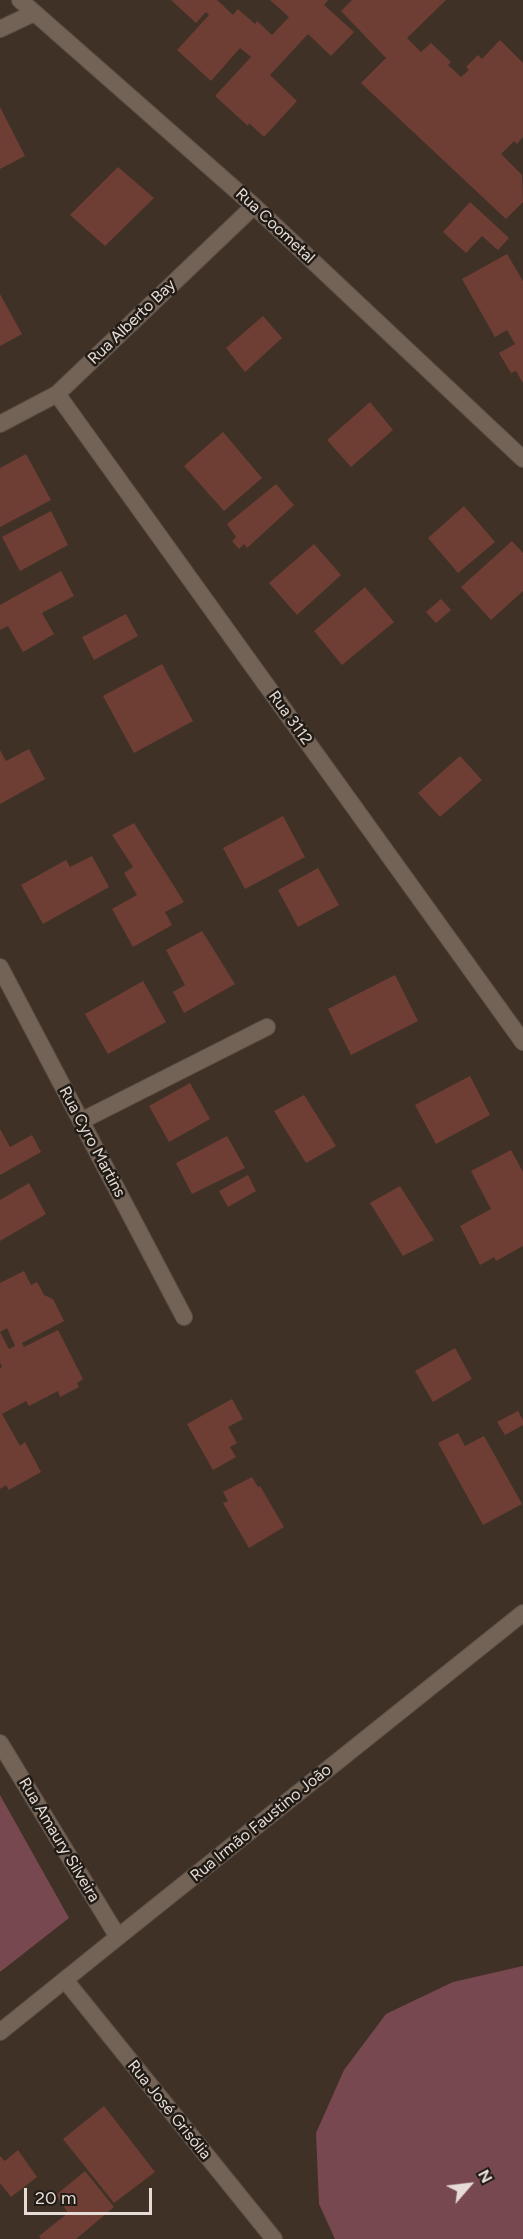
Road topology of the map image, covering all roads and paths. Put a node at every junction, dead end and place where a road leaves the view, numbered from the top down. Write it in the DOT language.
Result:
graph roads {
  1 [pos="20,0"];
  2 [pos="34,13"];
  3 [pos="0,29"];
  4 [pos="254,206"];
  5 [pos="57,394"];
  6 [pos="0,424"];
  7 [pos="523,459"];
  8 [pos="0,967"];
  9 [pos="267,1027"];
  10 [pos="523,1042"];
  11 [pos="81,1121"];
  12 [pos="184,1317"];
  13 [pos="523,1613"];
  14 [pos="0,1743"];
  15 [pos="118,1937"];
  16 [pos="65,1980"];
  17 [pos="0,2032"];
  18 [pos="274,2239"];
  1 -- 2 [label="street, Rua Coometal"];
  2 -- 3 [label="street"];
  2 -- 4 [label="street, Rua Coometal"];
  4 -- 5 [label="street, Rua Alberto Bay"];
  4 -- 7 [label="street, Rua Coometal"];
  5 -- 6 [label="street, Rua Alberto Bay"];
  5 -- 10 [label="street, Rua 3112"];
  8 -- 11 [label="street, Rua Cyro Martins"];
  9 -- 11 [label="street"];
  11 -- 12 [label="street, Rua Cyro Martins"];
  13 -- 15 [label="street, Rua Irmão Faustino João"];
  14 -- 15 [label="street, Rua Amaury Silveira"];
  15 -- 16 [label="street, Rua Irmão Faustino João"];
  16 -- 17 [label="street, Rua Irmão Faustino João"];
  16 -- 18 [label="street, Rua José Grisólia"];
}
